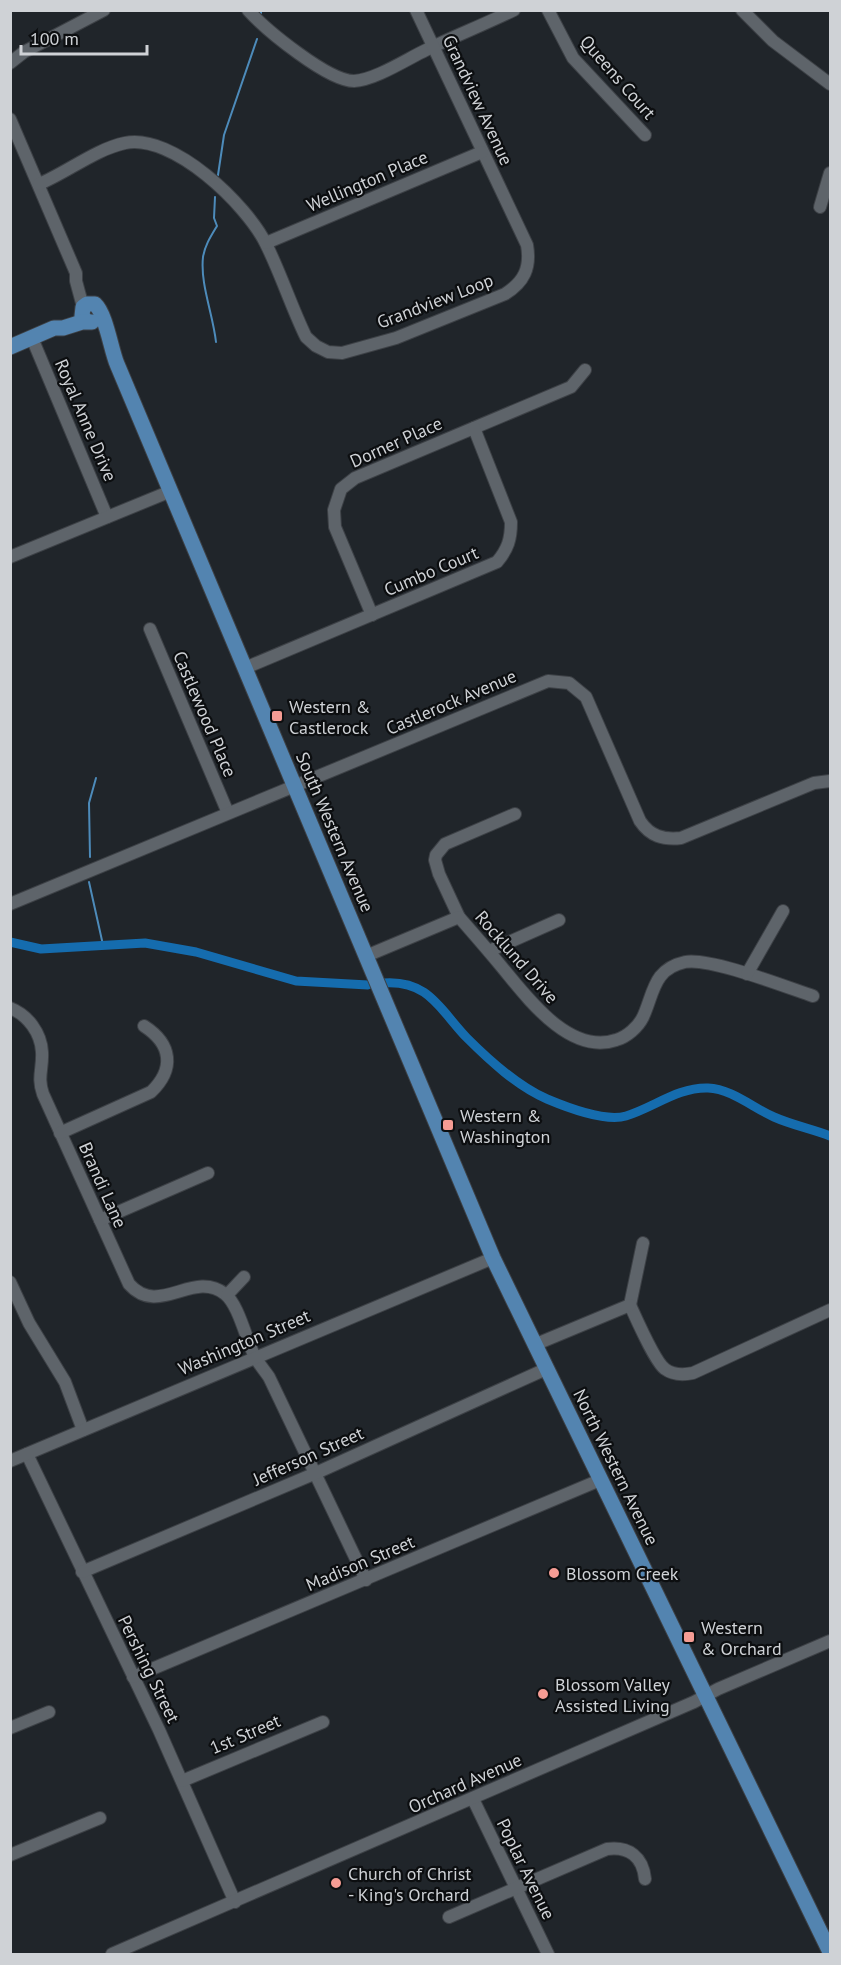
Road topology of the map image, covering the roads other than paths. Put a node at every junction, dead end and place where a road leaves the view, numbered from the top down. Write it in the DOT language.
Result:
graph roads {
  1 [pos="104,10"];
  2 [pos="248,10"];
  3 [pos="416,10"];
  4 [pos="514,10"];
  5 [pos="549,10"];
  6 [pos="742,10"];
  7 [pos="433,47"];
  8 [pos="10,63"];
  9 [pos="831,84"];
  10 [pos="10,119"];
  11 [pos="645,135"];
  12 [pos="482,152"];
  13 [pos="831,173"];
  14 [pos="39,184"];
  15 [pos="507,204"];
  16 [pos="820,207"];
  17 [pos="266,243"];
  18 [pos="90,313"];
  19 [pos="32,338"];
  20 [pos="10,347"];
  21 [pos="585,369"];
  22 [pos="474,428"];
  23 [pos="171,490"];
  24 [pos="107,517"];
  25 [pos="10,557"];
  26 [pos="372,615"];
  27 [pos="150,628"];
  28 [pos="245,668"];
  29 [pos="831,781"];
  30 [pos="294,786"];
  31 [pos="228,813"];
  32 [pos="515,814"];
  33 [pos="10,904"];
  34 [pos="783,911"];
  35 [pos="459,917"];
  36 [pos="559,920"];
  37 [pos="489,951"];
  38 [pos="366,956"];
  39 [pos="747,974"];
  40 [pos="813,996"];
  41 [pos="10,1008"];
  42 [pos="144,1026"];
  43 [pos="60,1132"];
  44 [pos="208,1173"];
  45 [pos="100,1220"];
  46 [pos="643,1243"];
  47 [pos="493,1258"];
  48 [pos="244,1277"];
  49 [pos="10,1282"];
  50 [pos="227,1295"];
  51 [pos="630,1305"];
  52 [pos="831,1310"];
  53 [pos="534,1345"];
  54 [pos="255,1357"];
  55 [pos="546,1369"];
  56 [pos="83,1430"];
  57 [pos="27,1454"];
  58 [pos="10,1461"];
  59 [pos="316,1473"];
  60 [pos="600,1480"];
  61 [pos="82,1572"];
  62 [pos="366,1580"];
  63 [pos="831,1641"];
  64 [pos="133,1677"];
  65 [pos="706,1696"];
  66 [pos="49,1712"];
  67 [pos="323,1722"];
  68 [pos="10,1728"];
  69 [pos="182,1780"];
  70 [pos="473,1799"];
  71 [pos="99,1818"];
  72 [pos="10,1855"];
  73 [pos="645,1879"];
  74 [pos="516,1888"];
  75 [pos="235,1902"];
  76 [pos="449,1917"];
  77 [pos="831,1952"];
  78 [pos="112,1954"];
  79 [pos="548,1954"];
  1 -- 8 [label="street"];
  2 -- 7 [label="street"];
  3 -- 7 [label="street, Grandview Avenue"];
  4 -- 7 [label="street"];
  5 -- 11 [label="street, Queens Court"];
  6 -- 9 [label="street"];
  7 -- 12 [label="street, Grandview Avenue"];
  10 -- 14 [label="street, South Western Avenue"];
  12 -- 15 [label="street, Grandview Avenue"];
  12 -- 17 [label="street, Wellington Place"];
  13 -- 16 [label="street"];
  14 -- 17 [label="street, Grandview Loop"];
  14 -- 18 [label="street, South Western Avenue"];
  15 -- 17 [label="street, Grandview Loop"];
  18 -- 19 [label="main road"];
  18 -- 23 [label="main road, South Western Avenue"];
  19 -- 20 [label="main road"];
  19 -- 24 [label="street, Royal Anne Drive"];
  21 -- 22 [label="street, Dorner Place"];
  22 -- 26 [label="street, Cumbo Court"];
  22 -- 26 [label="street, Dorner Place"];
  23 -- 24 [label="street"];
  23 -- 28 [label="main road, South Western Avenue"];
  24 -- 25 [label="street"];
  26 -- 28 [label="street, Cumbo Court"];
  27 -- 31 [label="street, Castlewood Place"];
  28 -- 30 [label="main road, South Western Avenue"];
  29 -- 30 [label="street, Castlerock Avenue"];
  30 -- 31 [label="street, Castlerock Avenue"];
  30 -- 38 [label="main road, South Western Avenue"];
  31 -- 33 [label="street, Castlerock Avenue"];
  32 -- 35 [label="street"];
  34 -- 39 [label="street"];
  35 -- 37 [label="street, Rocklund Drive"];
  35 -- 38 [label="street, Rocklund Drive"];
  36 -- 37 [label="street"];
  37 -- 39 [label="street, Rocklund Drive"];
  38 -- 47 [label="main road, South Western Avenue"];
  39 -- 40 [label="street, Rocklund Drive"];
  41 -- 43 [label="street, Brandi Lane"];
  42 -- 43 [label="street"];
  43 -- 45 [label="street, Brandi Lane"];
  44 -- 45 [label="street"];
  45 -- 50 [label="street, Brandi Lane"];
  46 -- 51 [label="street"];
  47 -- 53 [label="main road, North Western Avenue"];
  47 -- 54 [label="street, Washington Street"];
  48 -- 50 [label="street"];
  49 -- 56 [label="street"];
  50 -- 54 [label="street"];
  51 -- 52 [label="street"];
  51 -- 53 [label="street"];
  53 -- 55 [label="main road, North Western Avenue"];
  54 -- 56 [label="street, Washington Street"];
  54 -- 59 [label="street"];
  55 -- 59 [label="street, Jefferson Street"];
  55 -- 60 [label="main road, North Western Avenue"];
  56 -- 57 [label="street, Washington Street"];
  57 -- 58 [label="street, Washington Street"];
  57 -- 61 [label="street, Pershing Street"];
  59 -- 61 [label="street, Jefferson Street"];
  59 -- 62 [label="street"];
  60 -- 62 [label="street, Madison Street"];
  60 -- 65 [label="main road, North Western Avenue"];
  61 -- 64 [label="street, Pershing Street"];
  62 -- 64 [label="street, Madison Street"];
  63 -- 65 [label="street, Orchard Avenue"];
  64 -- 69 [label="street, Pershing Street"];
  65 -- 70 [label="street, Orchard Avenue"];
  65 -- 77 [label="main road, North Western Avenue"];
  66 -- 68 [label="street"];
  67 -- 69 [label="street, 1st Street"];
  69 -- 75 [label="street, Pershing Street"];
  70 -- 74 [label="street, Poplar Avenue"];
  70 -- 75 [label="street, Orchard Avenue"];
  71 -- 72 [label="street"];
  73 -- 74 [label="street"];
  74 -- 76 [label="street"];
  74 -- 79 [label="street, Poplar Avenue"];
  75 -- 78 [label="street, Orchard Avenue"];
}
